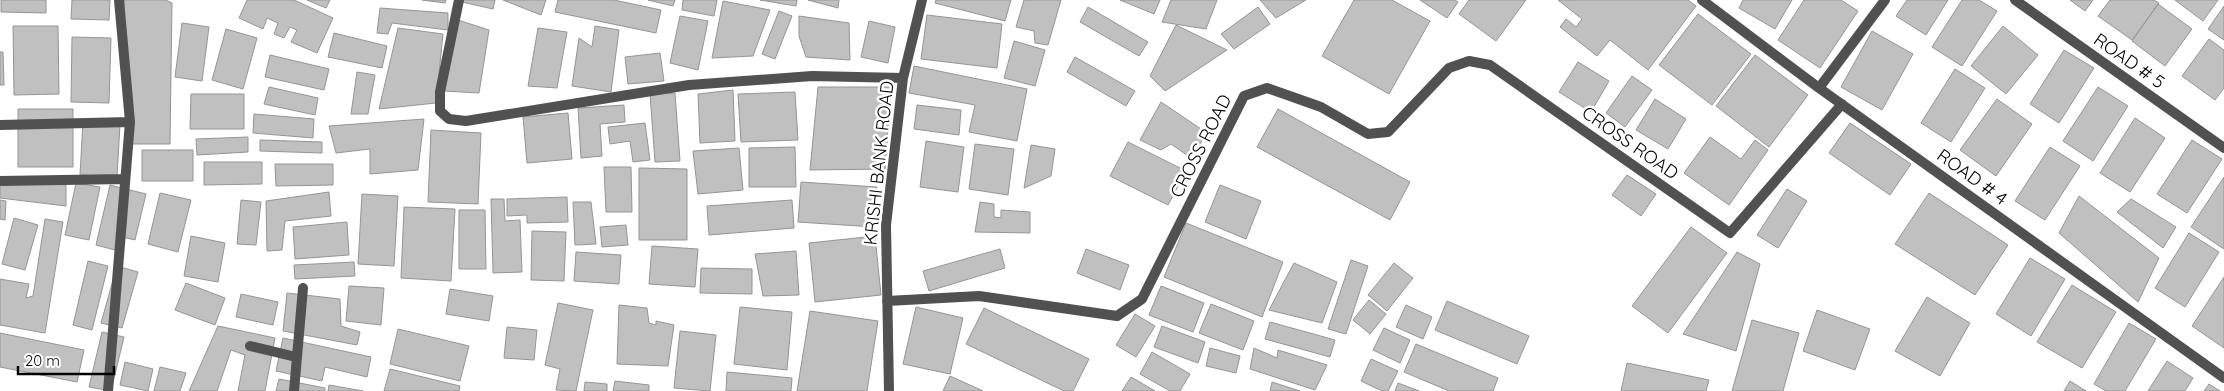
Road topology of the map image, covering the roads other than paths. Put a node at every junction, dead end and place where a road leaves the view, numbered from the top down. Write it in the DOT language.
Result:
graph roads {
  1 [pos="119,0"];
  2 [pos="459,0"];
  3 [pos="922,0"];
  4 [pos="1702,0"];
  5 [pos="1885,0"];
  6 [pos="2015,0"];
  7 [pos="903,78"];
  8 [pos="1819,88"];
  9 [pos="1842,104"];
  10 [pos="130,122"];
  11 [pos="0,125"];
  12 [pos="2224,148"];
  13 [pos="125,179"];
  14 [pos="0,181"];
  15 [pos="303,288"];
  16 [pos="887,302"];
  17 [pos="250,346"];
  18 [pos="296,358"];
  19 [pos="2224,378"];
  20 [pos="108,391"];
  21 [pos="294,391"];
  22 [pos="889,391"];
  1 -- 10 [label="street"];
  2 -- 7 [label="street"];
  3 -- 7 [label="street, KRISHI BANK ROAD"];
  4 -- 8 [label="street, ROAD # 4"];
  5 -- 8 [label="street"];
  6 -- 12 [label="street, ROAD # 5"];
  7 -- 16 [label="street, KRISHI BANK ROAD"];
  8 -- 9 [label="street, ROAD # 4"];
  9 -- 16 [label="street, CROSS ROAD"];
  9 -- 19 [label="street, ROAD # 4"];
  10 -- 11 [label="street"];
  10 -- 13 [label="street"];
  13 -- 14 [label="street"];
  13 -- 20 [label="street"];
  15 -- 18 [label="street"];
  16 -- 22 [label="street, KRISHI BANK ROAD"];
  17 -- 18 [label="street"];
  18 -- 21 [label="street"];
}
